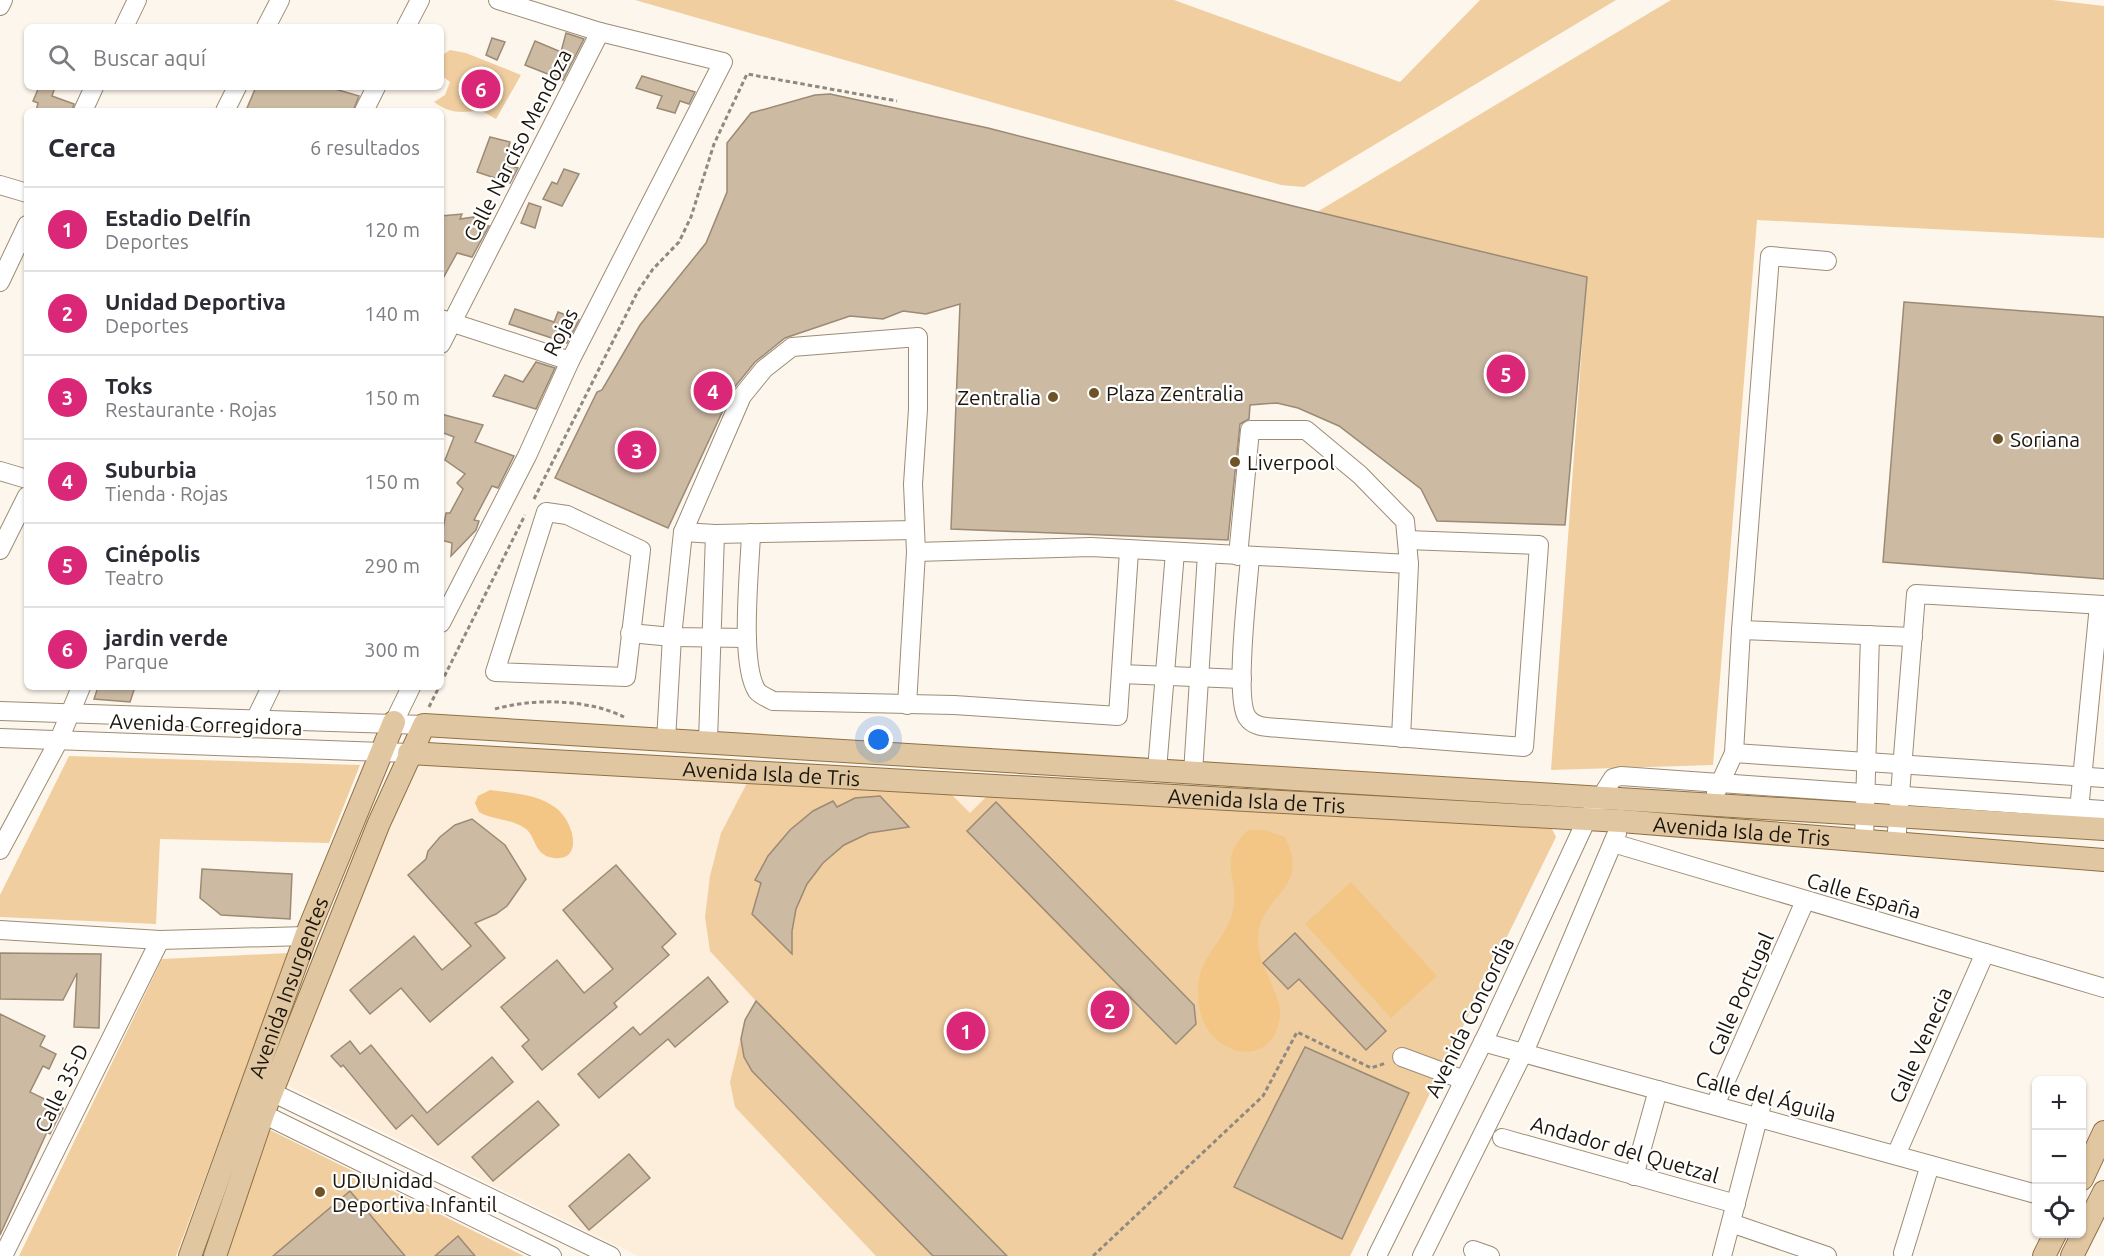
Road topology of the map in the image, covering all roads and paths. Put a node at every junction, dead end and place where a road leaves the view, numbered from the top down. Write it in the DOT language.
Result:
graph roads {
  1 [pos="3,0"];
  2 [pos="137,0"];
  3 [pos="280,0"];
  4 [pos="420,0"];
  5 [pos="498,0"];
  6 [pos="0,6"];
  7 [pos="125,24"];
  8 [pos="268,24"];
  9 [pos="408,24"];
  10 [pos="600,32"];
  11 [pos="93,90"];
  12 [pos="236,90"];
  13 [pos="374,90"];
  14 [pos="897,101"];
  15 [pos="84,108"];
  16 [pos="226,108"];
  17 [pos="366,108"];
  18 [pos="0,185"];
  19 [pos="24,193"];
  20 [pos="24,231"];
  21 [pos="1827,261"];
  22 [pos="0,282"];
  23 [pos="446,321"];
  24 [pos="570,361"];
  25 [pos="0,471"];
  26 [pos="24,478"];
  27 [pos="24,502"];
  28 [pos="532,503"];
  29 [pos="526,513"];
  30 [pos="914,530"];
  31 [pos="683,532"];
  32 [pos="751,533"];
  33 [pos="715,534"];
  34 [pos="1407,540"];
  35 [pos="0,550"];
  36 [pos="1129,551"];
  37 [pos="916,552"];
  38 [pos="1175,552"];
  39 [pos="1207,554"];
  40 [pos="1244,556"];
  41 [pos="1409,564"];
  42 [pos="2101,605"];
  43 [pos="444,612"];
  44 [pos="1741,630"];
  45 [pos="630,633"];
  46 [pos="1870,635"];
  47 [pos="1913,637"];
  48 [pos="672,638"];
  49 [pos="713,638"];
  50 [pos="747,638"];
  51 [pos="1121,674"];
  52 [pos="1165,675"];
  53 [pos="444,676"];
  54 [pos="1199,677"];
  55 [pos="1242,679"];
  56 [pos="80,690"];
  57 [pos="270,690"];
  58 [pos="410,690"];
  59 [pos="438,690"];
  60 [pos="907,705"];
  61 [pos="0,711"];
  62 [pos="69,713"];
  63 [pos="424,719"];
  64 [pos="255,720"];
  65 [pos="394,722"];
  66 [pos="0,738"];
  67 [pos="1401,738"];
  68 [pos="59,740"];
  69 [pos="666,740"];
  70 [pos="708,741"];
  71 [pos="409,753"];
  72 [pos="1734,753"];
  73 [pos="381,754"];
  74 [pos="1865,762"];
  75 [pos="1903,765"];
  76 [pos="1157,770"];
  77 [pos="1193,772"];
  78 [pos="2083,777"];
  79 [pos="2104,778"];
  80 [pos="1721,782"];
  81 [pos="1599,797"];
  82 [pos="1629,800"];
  83 [pos="1709,804"];
  84 [pos="1867,804"];
  85 [pos="1900,806"];
  86 [pos="2079,810"];
  87 [pos="2104,810"];
  88 [pos="2024,815"];
  89 [pos="1586,821"];
  90 [pos="1621,821"];
  91 [pos="2104,829"];
  92 [pos="1864,841"];
  93 [pos="1613,843"];
  94 [pos="1896,844"];
  95 [pos="0,850"];
  96 [pos="2104,860"];
  97 [pos="1805,901"];
  98 [pos="0,930"];
  99 [pos="306,936"];
  100 [pos="160,939"];
  101 [pos="1985,954"];
  102 [pos="2104,988"];
  103 [pos="1486,1037"];
  104 [pos="1526,1048"];
  105 [pos="1402,1057"];
  106 [pos="1464,1080"];
  107 [pos="262,1087"];
  108 [pos="1658,1090"];
  109 [pos="1718,1099"];
  110 [pos="253,1109"];
  111 [pos="1760,1112"];
  112 [pos="2104,1132"];
  113 [pos="1502,1138"];
  114 [pos="1898,1149"];
  115 [pos="1930,1165"];
  116 [pos="2086,1170"];
  117 [pos="1634,1176"];
  118 [pos="2032,1181"];
  119 [pos="2104,1192"];
  120 [pos="2032,1193"];
  121 [pos="2104,1202"];
  122 [pos="1736,1204"];
  123 [pos="2090,1220"];
  124 [pos="1731,1224"];
  125 [pos="2053,1238"];
  126 [pos="1473,1250"];
  127 [pos="1903,1253"];
  128 [pos="1815,1254"];
  129 [pos="3,1256"];
  130 [pos="190,1256"];
  131 [pos="215,1256"];
  132 [pos="552,1256"];
  133 [pos="611,1256"];
  134 [pos="1093,1256"];
  135 [pos="1377,1256"];
  136 [pos="1422,1256"];
  137 [pos="1490,1256"];
  138 [pos="1722,1256"];
  139 [pos="2044,1256"];
  140 [pos="2072,1256"];
  1 -- 6 [label="street"];
  2 -- 7 [label="street"];
  3 -- 8 [label="street"];
  4 -- 9 [label="street"];
  5 -- 10 [label="street"];
  10 -- 23 [label="street, Calle Narciso Mendoza"];
  10 -- 24 [label="street, Rojas"];
  11 -- 15 [label="street"];
  12 -- 16 [label="street"];
  13 -- 17 [label="street"];
  14 -- 28 [label="path"];
  18 -- 19 [label="street"];
  20 -- 22 [label="street"];
  21 -- 44 [label="street"];
  23 -- 24 [label="street"];
  24 -- 43 [label="street, Rojas"];
  25 -- 26 [label="street"];
  27 -- 35 [label="street"];
  29 -- 53 [label="path"];
  30 -- 31 [label="street"];
  30 -- 32 [label="street"];
  30 -- 37 [label="street"];
  31 -- 33 [label="street"];
  31 -- 48 [label="street"];
  32 -- 33 [label="street"];
  32 -- 50 [label="street"];
  33 -- 49 [label="street"];
  34 -- 40 [label="street"];
  34 -- 41 [label="street"];
  34 -- 67 [label="street"];
  36 -- 37 [label="street"];
  36 -- 38 [label="street"];
  36 -- 51 [label="street"];
  37 -- 60 [label="street"];
  38 -- 39 [label="street"];
  38 -- 52 [label="street"];
  39 -- 40 [label="street"];
  39 -- 54 [label="street"];
  40 -- 41 [label="street"];
  40 -- 55 [label="street"];
  41 -- 67 [label="street"];
  42 -- 47 [label="street"];
  42 -- 78 [label="street"];
  44 -- 46 [label="street"];
  44 -- 72 [label="street"];
  45 -- 45 [label="street"];
  45 -- 48 [label="street"];
  46 -- 47 [label="street"];
  46 -- 74 [label="street"];
  47 -- 75 [label="street"];
  48 -- 49 [label="street"];
  48 -- 69 [label="street"];
  49 -- 50 [label="street"];
  49 -- 70 [label="street"];
  50 -- 60 [label="street"];
  51 -- 52 [label="street"];
  51 -- 60 [label="street"];
  52 -- 54 [label="street"];
  52 -- 76 [label="street"];
  54 -- 55 [label="street"];
  54 -- 77 [label="street"];
  55 -- 67 [label="street"];
  56 -- 62 [label="street"];
  57 -- 64 [label="street"];
  58 -- 65 [label="street"];
  59 -- 63 [label="path"];
  61 -- 62 [label="street, Avenida Corregidora"];
  62 -- 64 [label="street, Avenida Corregidora"];
  62 -- 68 [label="street"];
  63 -- 65 [label="street, Avenida Corregidora"];
  63 -- 69 [label="main road, Avenida Isla de Tris"];
  63 -- 71 [label="main road, Avenida Insurgentes"];
  64 -- 65 [label="street, Avenida Corregidora"];
  65 -- 73 [label="main road, Avenida Insurgentes"];
  66 -- 68 [label="street, Avenida Corregidora"];
  68 -- 73 [label="street, Avenida Corregidora"];
  68 -- 95 [label="street"];
  69 -- 70 [label="main road, Avenida Isla de Tris"];
  70 -- 76 [label="main road, Avenida Isla de Tris"];
  71 -- 73 [label="street, Avenida Corregidora"];
  71 -- 89 [label="main road, Avenida Isla de Tris"];
  71 -- 107 [label="main road, Avenida Insurgentes"];
  72 -- 74 [label="street"];
  72 -- 80 [label="street"];
  73 -- 99 [label="main road, Avenida Insurgentes"];
  74 -- 75 [label="street"];
  74 -- 84 [label="street"];
  75 -- 78 [label="street"];
  75 -- 85 [label="street"];
  76 -- 77 [label="main road, Avenida Isla de Tris"];
  77 -- 81 [label="main road, Avenida Isla de Tris"];
  78 -- 79 [label="street"];
  78 -- 86 [label="street"];
  80 -- 81 [label="street, Avenida Concordia"];
  80 -- 83 [label="street"];
  80 -- 84 [label="street, Avenida Concordia"];
  81 -- 82 [label="main road, Avenida Isla de Tris"];
  81 -- 89 [label="street, Avenida Concordia"];
  82 -- 83 [label="main road, Avenida Isla de Tris"];
  82 -- 90 [label="street"];
  83 -- 84 [label="main road, Avenida Isla de Tris"];
  84 -- 85 [label="main road, Avenida Isla de Tris"];
  84 -- 92 [label="street"];
  85 -- 88 [label="main road, Avenida Isla de Tris"];
  85 -- 94 [label="street"];
  86 -- 87 [label="street"];
  86 -- 88 [label="street"];
  88 -- 91 [label="main road, Avenida Isla de Tris"];
  89 -- 90 [label="main road, Avenida Isla de Tris"];
  89 -- 103 [label="street, Avenida Concordia"];
  90 -- 92 [label="main road, Avenida Isla de Tris"];
  90 -- 93 [label="street"];
  92 -- 94 [label="main road, Avenida Isla de Tris"];
  93 -- 97 [label="street, Calle España"];
  93 -- 104 [label="street"];
  94 -- 96 [label="main road, Avenida Isla de Tris"];
  97 -- 101 [label="street, Calle España"];
  97 -- 109 [label="street, Calle Portugal"];
  98 -- 100 [label="street"];
  99 -- 100 [label="street"];
  99 -- 107 [label="main road, Avenida Insurgentes"];
  100 -- 129 [label="street, Calle 35-D"];
  101 -- 102 [label="street, Calle España"];
  101 -- 114 [label="street, Calle Venecia"];
  103 -- 104 [label="street, Calle del Águila"];
  103 -- 106 [label="street, Avenida Concordia"];
  104 -- 108 [label="street, Calle del Águila"];
  104 -- 109 [label="street, Calle del Águila"];
  104 -- 136 [label="street"];
  105 -- 106 [label="street"];
  105 -- 134 [label="path"];
  106 -- 135 [label="street, Avenida Concordia"];
  107 -- 110 [label="main road, Avenida Insurgentes"];
  107 -- 133 [label="street"];
  108 -- 109 [label="street, Calle del Águila"];
  108 -- 117 [label="street"];
  109 -- 111 [label="street, Calle del Águila"];
  110 -- 130 [label="main road, Avenida Insurgentes"];
  110 -- 131 [label="main road, Avenida Insurgentes"];
  110 -- 132 [label="street"];
  111 -- 114 [label="street, Calle del Águila"];
  111 -- 122 [label="street"];
  112 -- 116 [label="main road"];
  113 -- 117 [label="street, Andador del Quetzal"];
  114 -- 115 [label="street, Calle del Águila"];
  114 -- 118 [label="street, Calle del Águila"];
  115 -- 120 [label="street, Calle del Águila"];
  115 -- 127 [label="street"];
  117 -- 122 [label="street, Andador del Quetzal"];
  119 -- 123 [label="main road"];
  121 -- 123 [label="main road"];
  122 -- 124 [label="street"];
  123 -- 140 [label="main road"];
  124 -- 128 [label="street"];
  124 -- 138 [label="street"];
  125 -- 139 [label="main road"];
  126 -- 137 [label="street"];
}
